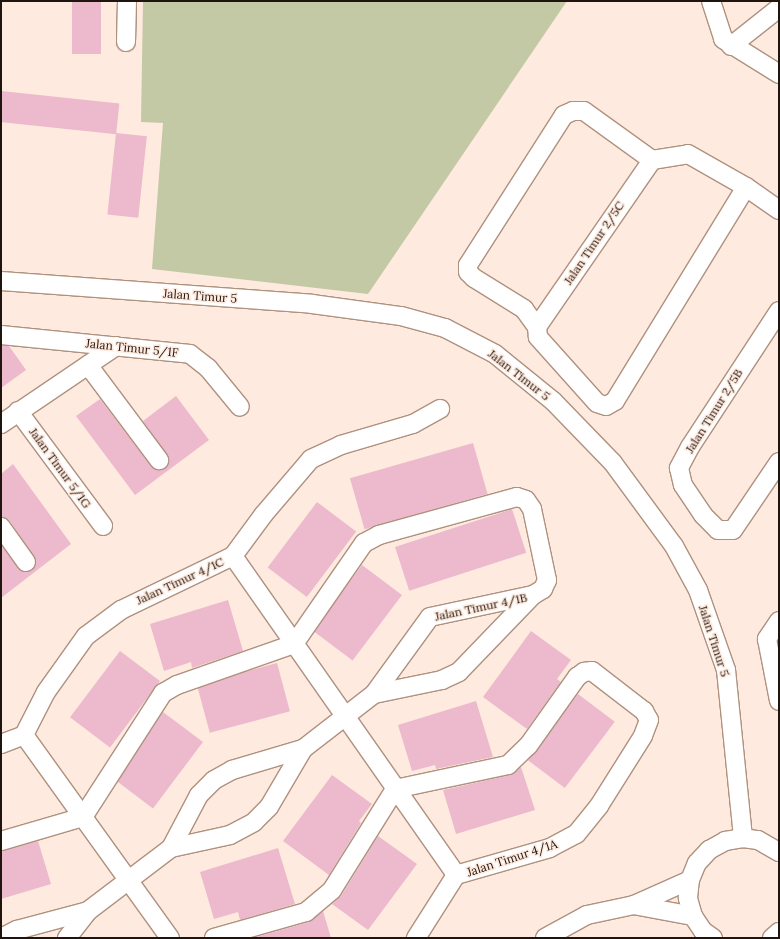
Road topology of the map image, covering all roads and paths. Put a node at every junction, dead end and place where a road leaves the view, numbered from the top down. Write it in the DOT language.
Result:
graph roads {
  1 [pos="127,1"];
  2 [pos="711,1"];
  3 [pos="779,8"];
  4 [pos="126,42"];
  5 [pos="731,46"];
  6 [pos="779,74"];
  7 [pos="652,160"];
  8 [pos="746,187"];
  9 [pos="779,210"];
  10 [pos="1,281"];
  11 [pos="779,311"];
  12 [pos="537,327"];
  13 [pos="1,335"];
  14 [pos="116,346"];
  15 [pos="88,365"];
  16 [pos="240,407"];
  17 [pos="440,409"];
  18 [pos="18,411"];
  19 [pos="1,424"];
  20 [pos="159,460"];
  21 [pos="779,462"];
  22 [pos="103,526"];
  23 [pos="1,527"];
  24 [pos="233,556"];
  25 [pos="26,562"];
  26 [pos="533,595"];
  27 [pos="779,621"];
  28 [pos="294,644"];
  29 [pos="374,694"];
  30 [pos="779,701"];
  31 [pos="345,716"];
  32 [pos="24,735"];
  33 [pos="1,744"];
  34 [pos="303,749"];
  35 [pos="394,789"];
  36 [pos="83,817"];
  37 [pos="743,838"];
  38 [pos="1,842"];
  39 [pos="171,848"];
  40 [pos="779,852"];
  41 [pos="456,875"];
  42 [pos="128,879"];
  43 [pos="690,880"];
  44 [pos="634,905"];
  45 [pos="88,911"];
  46 [pos="693,916"];
  47 [pos="779,932"];
  48 [pos="1,938"];
  49 [pos="67,938"];
  50 [pos="170,938"];
  51 [pos="214,938"];
  52 [pos="416,938"];
  53 [pos="547,938"];
  54 [pos="713,938"];
  55 [pos="772,938"];
  1 -- 4 [label="street"];
  2 -- 5 [label="street"];
  3 -- 5 [label="street"];
  5 -- 6 [label="street"];
  7 -- 8 [label="street"];
  7 -- 12 [label="street, Jalan Timur 2/5C"];
  7 -- 12 [label="street"];
  8 -- 9 [label="street"];
  8 -- 12 [label="street"];
  10 -- 37 [label="street, Jalan Timur 5"];
  11 -- 21 [label="street, Jalan Timur 2/5B"];
  13 -- 14 [label="street, Jalan Timur 5/1F"];
  14 -- 15 [label="street"];
  14 -- 16 [label="street, Jalan Timur 5/1F"];
  15 -- 18 [label="street"];
  15 -- 20 [label="street"];
  17 -- 24 [label="street, Jalan Timur 4/1C"];
  18 -- 19 [label="street"];
  18 -- 22 [label="street, Jalan Timur 5/1G"];
  23 -- 25 [label="street"];
  24 -- 28 [label="street"];
  24 -- 32 [label="street, Jalan Timur 4/1C"];
  26 -- 28 [label="street"];
  26 -- 29 [label="street, Jalan Timur 4/1B"];
  26 -- 29 [label="street, Jalan Timur 4/1B"];
  27 -- 30 [label="street"];
  28 -- 31 [label="street"];
  28 -- 36 [label="street"];
  29 -- 31 [label="street, Jalan Timur 4/1B"];
  31 -- 34 [label="street, Jalan Timur 4/1B"];
  31 -- 35 [label="street"];
  32 -- 33 [label="street"];
  32 -- 36 [label="street"];
  34 -- 39 [label="street, Jalan Timur 4/1B"];
  34 -- 39 [label="street, Jalan Timur 4/1B"];
  35 -- 41 [label="street"];
  35 -- 41 [label="street, Jalan Timur 4/1A"];
  35 -- 51 [label="street"];
  36 -- 38 [label="street"];
  36 -- 42 [label="street"];
  37 -- 40 [label="street"];
  37 -- 43 [label="street"];
  39 -- 42 [label="street, Jalan Timur 4/1B"];
  41 -- 52 [label="street, Jalan Timur 4/1A"];
  42 -- 45 [label="street, Jalan Timur 4/1B"];
  42 -- 50 [label="street"];
  43 -- 44 [label="street"];
  43 -- 46 [label="street"];
  44 -- 46 [label="street"];
  44 -- 53 [label="street"];
  45 -- 48 [label="street"];
  45 -- 49 [label="street"];
  46 -- 54 [label="street"];
  47 -- 55 [label="street"];
}
